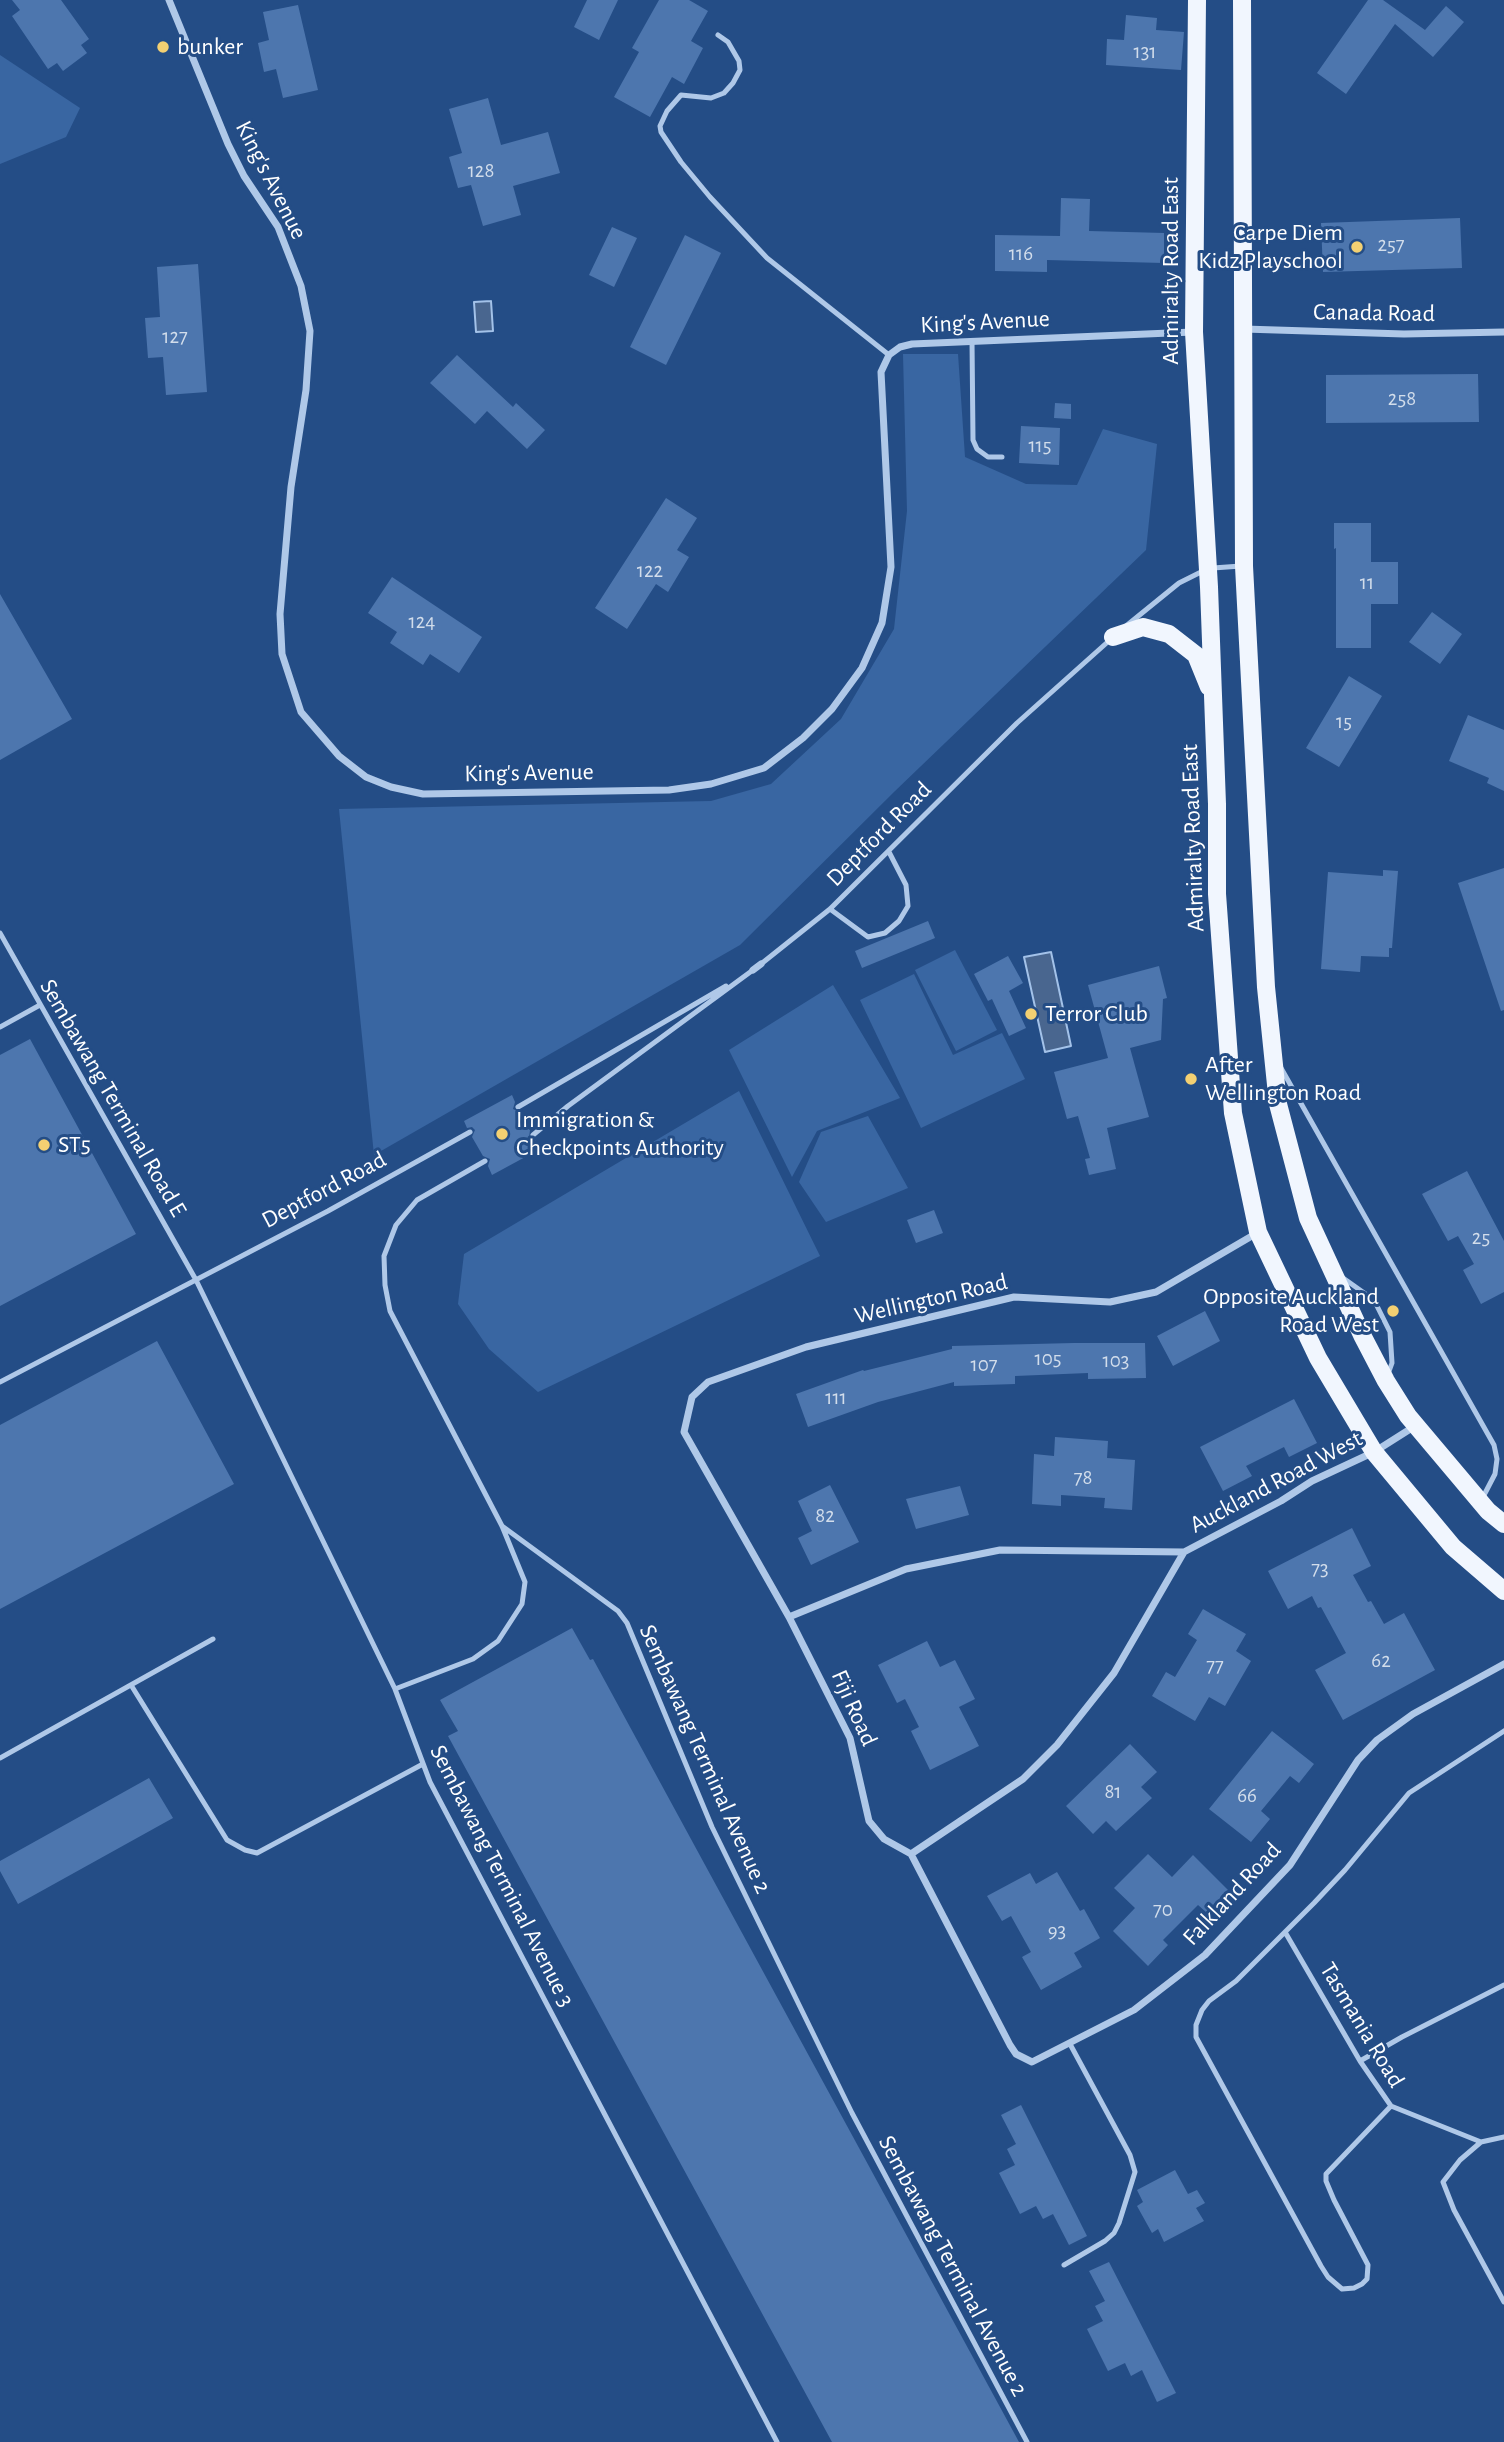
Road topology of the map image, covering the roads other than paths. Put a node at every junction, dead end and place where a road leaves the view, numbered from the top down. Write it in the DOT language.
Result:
graph roads {
  1 [pos="169,0"];
  2 [pos="1197,0"];
  3 [pos="1242,0"];
  4 [pos="718,35"];
  5 [pos="1243,329"];
  6 [pos="1194,332"];
  7 [pos="1504,332"];
  8 [pos="972,341"];
  9 [pos="890,355"];
  10 [pos="1002,457"];
  11 [pos="1244,566"];
  12 [pos="1209,569"];
  13 [pos="1113,637"];
  14 [pos="1214,700"];
  15 [pos="889,852"];
  16 [pos="830,909"];
  17 [pos="0,933"];
  18 [pos="761,964"];
  19 [pos="753,970"];
  20 [pos="40,1005"];
  21 [pos="0,1027"];
  22 [pos="1275,1056"];
  23 [pos="518,1107"];
  24 [pos="470,1132"];
  25 [pos="533,1135"];
  26 [pos="485,1160"];
  27 [pos="1258,1232"];
  28 [pos="1332,1271"];
  29 [pos="196,1280"];
  30 [pos="1386,1381"];
  31 [pos="0,1382"];
  32 [pos="692,1397"];
  33 [pos="1416,1425"];
  34 [pos="1374,1452"];
  35 [pos="1480,1502"];
  36 [pos="1504,1524"];
  37 [pos="502,1526"];
  38 [pos="1184,1552"];
  39 [pos="1504,1591"];
  40 [pos="789,1617"];
  41 [pos="213,1639"];
  42 [pos="1504,1664"];
  43 [pos="131,1685"];
  44 [pos="395,1689"];
  45 [pos="1504,1731"];
  46 [pos="0,1758"];
  47 [pos="423,1763"];
  48 [pos="911,1854"];
  49 [pos="1285,1932"];
  50 [pos="1504,1985"];
  51 [pos="1070,2044"];
  52 [pos="1360,2061"];
  53 [pos="1391,2106"];
  54 [pos="1504,2137"];
  55 [pos="1481,2142"];
  56 [pos="1064,2265"];
  57 [pos="1504,2302"];
  58 [pos="777,2442"];
  59 [pos="1027,2442"];
  1 -- 9 [label="street, King's Avenue"];
  2 -- 6 [label="main road, Admiralty Road East"];
  3 -- 5 [label="main road"];
  4 -- 9 [label="lane"];
  5 -- 7 [label="street, Canada Road"];
  5 -- 11 [label="main road"];
  6 -- 8 [label="street, King's Avenue"];
  6 -- 12 [label="main road, Admiralty Road East"];
  8 -- 9 [label="street, King's Avenue"];
  8 -- 10 [label="lane"];
  11 -- 12 [label="lane, Deptford Road"];
  11 -- 22 [label="main road"];
  12 -- 13 [label="lane, Deptford Road"];
  12 -- 14 [label="main road, Admiralty Road East"];
  13 -- 14 [label="main road"];
  13 -- 15 [label="lane, Deptford Road"];
  14 -- 27 [label="main road, Admiralty Road East"];
  15 -- 16 [label="lane, Deptford Road"];
  15 -- 16 [label="lane"];
  16 -- 18 [label="lane, Deptford Road"];
  17 -- 20 [label="lane, Sembawang Terminal Road E"];
  18 -- 19 [label="street, Deptford Road"];
  19 -- 23 [label="lane, Deptford Road"];
  19 -- 25 [label="lane"];
  20 -- 21 [label="lane"];
  20 -- 29 [label="lane, Sembawang Terminal Road E"];
  22 -- 28 [label="main road"];
  22 -- 35 [label="lane"];
  24 -- 29 [label="lane, Deptford Road"];
  26 -- 37 [label="lane, Sembawang Terminal Avenue 2"];
  27 -- 32 [label="street, Wellington Road"];
  27 -- 34 [label="main road, Admiralty Road East"];
  28 -- 30 [label="main road"];
  28 -- 30 [label="lane"];
  29 -- 31 [label="lane, Deptford Road"];
  29 -- 44 [label="lane, Sembawang Terminal Avenue 3"];
  30 -- 33 [label="main road"];
  32 -- 40 [label="street, Fiji Road"];
  33 -- 34 [label="street, Auckland Road West"];
  33 -- 35 [label="main road"];
  34 -- 38 [label="street, Auckland Road West"];
  34 -- 39 [label="main road, Admiralty Road East"];
  35 -- 36 [label="main road"];
  37 -- 44 [label="lane"];
  37 -- 59 [label="lane, Sembawang Terminal Avenue 2"];
  38 -- 40 [label="street"];
  38 -- 48 [label="street, Auckland Road West"];
  40 -- 48 [label="street, Fiji Road"];
  41 -- 43 [label="lane"];
  42 -- 51 [label="street, Falkland Road"];
  43 -- 46 [label="lane"];
  43 -- 47 [label="lane"];
  44 -- 47 [label="lane, Sembawang Terminal Avenue 3"];
  45 -- 49 [label="lane"];
  47 -- 58 [label="lane, Sembawang Terminal Avenue 3"];
  48 -- 51 [label="street, Falkland Road"];
  49 -- 52 [label="lane, Tasmania Road"];
  49 -- 53 [label="lane"];
  50 -- 52 [label="lane"];
  51 -- 56 [label="lane"];
  52 -- 53 [label="lane, Tasmania Road"];
  53 -- 55 [label="lane, Tasmania Road"];
  54 -- 55 [label="lane"];
  55 -- 57 [label="lane"];
}
